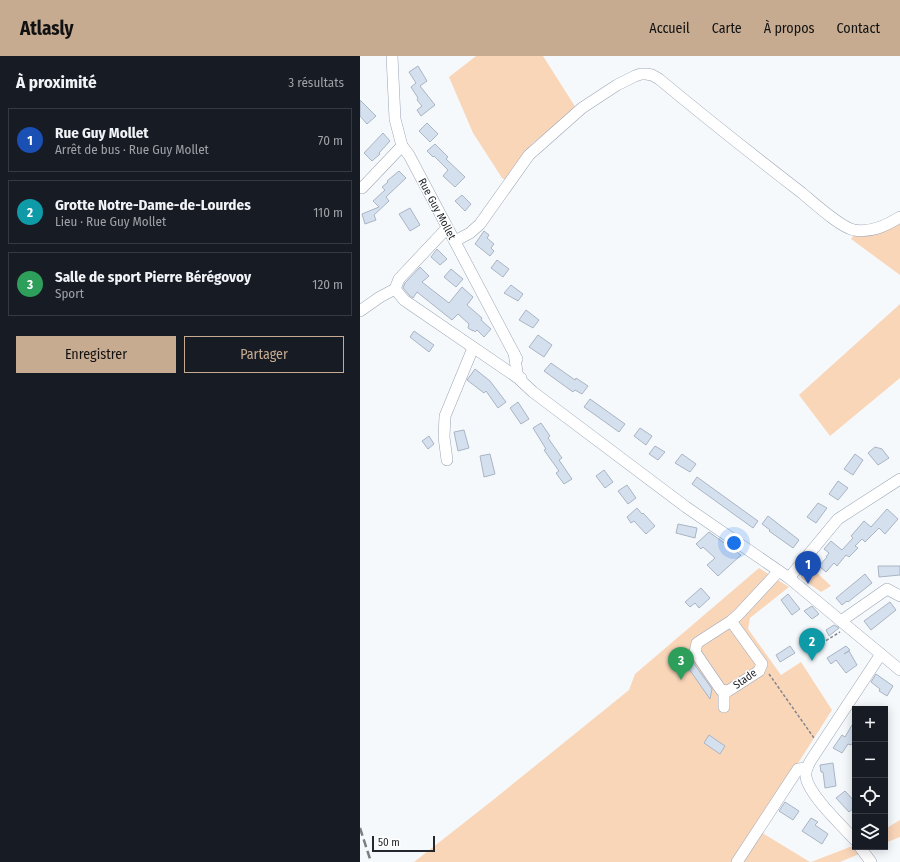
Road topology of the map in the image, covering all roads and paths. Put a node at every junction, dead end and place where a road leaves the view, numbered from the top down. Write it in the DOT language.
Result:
graph roads {
  1 [pos="392,56"];
  2 [pos="402,146"];
  3 [pos="362,188"];
  4 [pos="900,218"];
  5 [pos="447,228"];
  6 [pos="454,241"];
  7 [pos="395,289"];
  8 [pos="360,311"];
  9 [pos="473,348"];
  10 [pos="522,378"];
  11 [pos="447,460"];
  12 [pos="900,479"];
  13 [pos="779,571"];
  14 [pos="789,578"];
  15 [pos="900,596"];
  16 [pos="731,621"];
  17 [pos="845,624"];
  18 [pos="809,651"];
  19 [pos="881,654"];
  20 [pos="762,664"];
  21 [pos="900,670"];
  22 [pos="724,691"];
  23 [pos="724,706"];
  24 [pos="822,744"];
  25 [pos="807,768"];
  26 [pos="852,837"];
  27 [pos="862,850"];
  28 [pos="737,862"];
  29 [pos="872,862"];
  1 -- 2 [label="street, Rue Guy Mollet"];
  2 -- 3 [label="street"];
  2 -- 5 [label="street, Rue Guy Mollet"];
  4 -- 6 [label="street"];
  5 -- 6 [label="street, Rue Guy Mollet"];
  5 -- 7 [label="street"];
  6 -- 10 [label="street, Rue Guy Mollet"];
  7 -- 8 [label="street"];
  7 -- 9 [label="street"];
  9 -- 10 [label="street"];
  9 -- 11 [label="street"];
  10 -- 13 [label="street, Rue Guy Mollet"];
  12 -- 14 [label="street"];
  13 -- 14 [label="street, Rue Guy Mollet"];
  13 -- 16 [label="street, Stade"];
  14 -- 17 [label="street, Rue Guy Mollet"];
  15 -- 17 [label="street"];
  16 -- 20 [label="street, Stade"];
  16 -- 22 [label="street, Stade"];
  17 -- 18 [label="path"];
  17 -- 19 [label="street, Rue Guy Mollet"];
  19 -- 21 [label="street, Rue Guy Mollet"];
  19 -- 24 [label="street"];
  20 -- 22 [label="street, Stade"];
  20 -- 24 [label="path"];
  22 -- 23 [label="street"];
  24 -- 25 [label="street"];
  25 -- 26 [label="street"];
  25 -- 28 [label="street"];
  27 -- 29 [label="street"];
}
